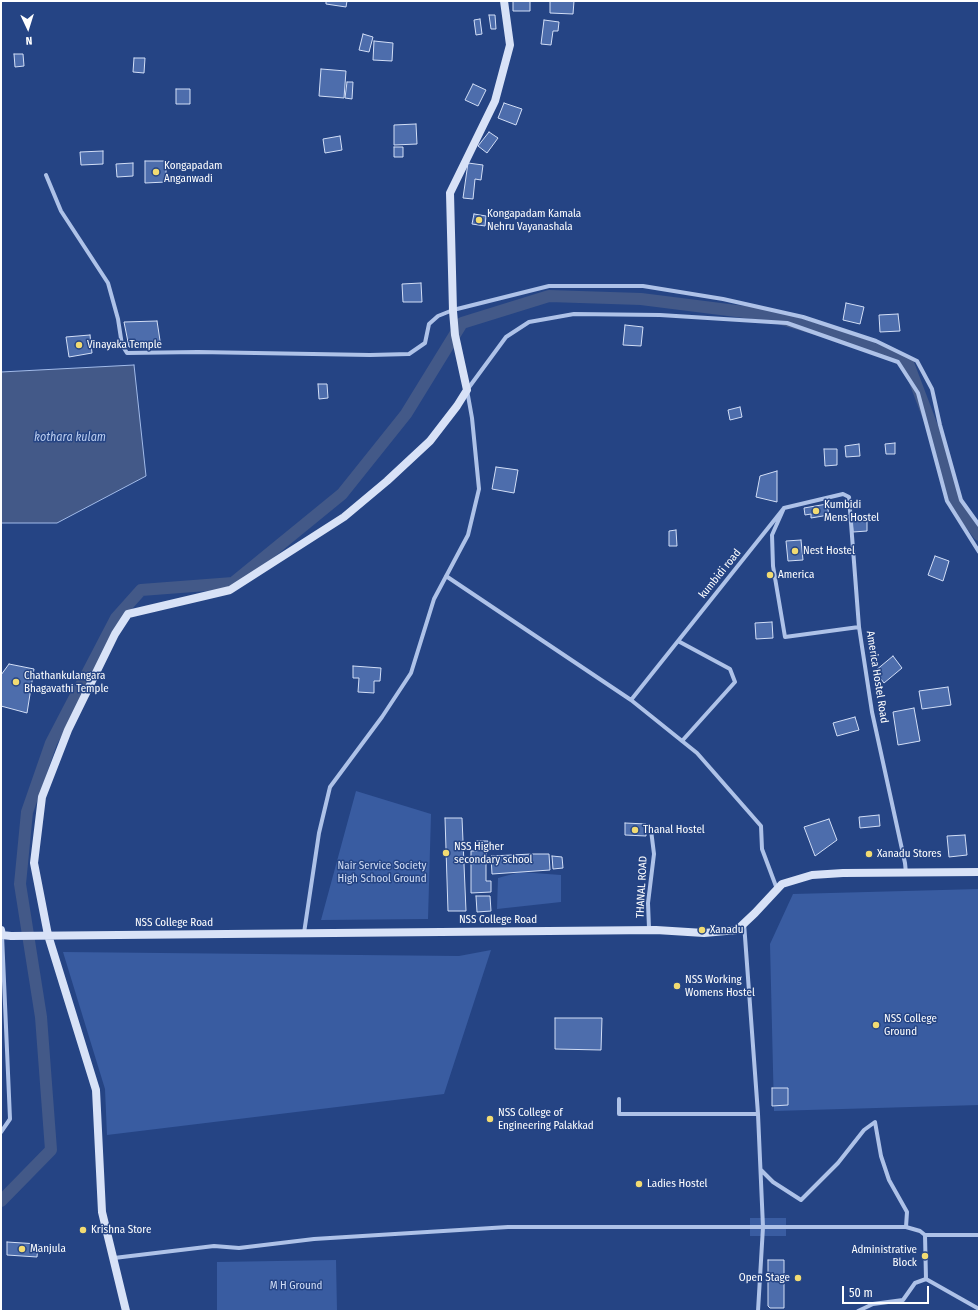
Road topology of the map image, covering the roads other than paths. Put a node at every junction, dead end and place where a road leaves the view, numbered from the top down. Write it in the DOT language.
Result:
graph roads {
  1 [pos="504,1"];
  2 [pos="46,174"];
  3 [pos="453,310"];
  4 [pos="466,390"];
  5 [pos="784,508"];
  6 [pos="979,525"];
  7 [pos="979,552"];
  8 [pos="446,576"];
  9 [pos="859,627"];
  10 [pos="678,641"];
  11 [pos="631,700"];
  12 [pos="682,741"];
  13 [pos="651,830"];
  14 [pos="979,872"];
  15 [pos="906,873"];
  16 [pos="777,889"];
  17 [pos="744,924"];
  18 [pos="666,931"];
  19 [pos="1,933"];
  20 [pos="304,933"];
  21 [pos="44,935"];
  22 [pos="618,1099"];
  23 [pos="758,1114"];
  24 [pos="1,1132"];
  25 [pos="761,1170"];
  26 [pos="763,1226"];
  27 [pos="906,1227"];
  28 [pos="925,1235"];
  29 [pos="979,1235"];
  30 [pos="113,1258"];
  31 [pos="926,1280"];
  32 [pos="979,1309"];
  33 [pos="126,1311"];
  34 [pos="758,1311"];
  35 [pos="858,1311"];
  1 -- 3 [label="street"];
  2 -- 3 [label="street"];
  3 -- 4 [label="street"];
  3 -- 6 [label="street"];
  4 -- 7 [label="street"];
  4 -- 8 [label="street"];
  4 -- 21 [label="street"];
  5 -- 9 [label="street"];
  5 -- 9 [label="street, America Hostel Road"];
  5 -- 10 [label="street, kumbidi road"];
  8 -- 11 [label="street"];
  8 -- 20 [label="street"];
  9 -- 15 [label="street, America Hostel Road"];
  10 -- 11 [label="street, kumbidi road"];
  10 -- 12 [label="street"];
  11 -- 12 [label="street"];
  12 -- 16 [label="street"];
  13 -- 18 [label="street, THANAL ROAD"];
  14 -- 15 [label="street, NSS College Road"];
  15 -- 16 [label="street, NSS College Road"];
  16 -- 17 [label="street, NSS College Road"];
  17 -- 18 [label="street, NSS College Road"];
  17 -- 23 [label="street"];
  18 -- 20 [label="street, NSS College Road"];
  19 -- 21 [label="street, NSS College Road"];
  19 -- 24 [label="street"];
  20 -- 21 [label="street, NSS College Road"];
  21 -- 30 [label="street"];
  22 -- 23 [label="street"];
  23 -- 25 [label="street"];
  25 -- 26 [label="street"];
  25 -- 27 [label="street"];
  26 -- 27 [label="street"];
  26 -- 30 [label="street"];
  26 -- 34 [label="street"];
  27 -- 28 [label="street"];
  28 -- 29 [label="street"];
  28 -- 31 [label="street"];
  30 -- 33 [label="street"];
  31 -- 32 [label="street"];
  31 -- 35 [label="street"];
}
